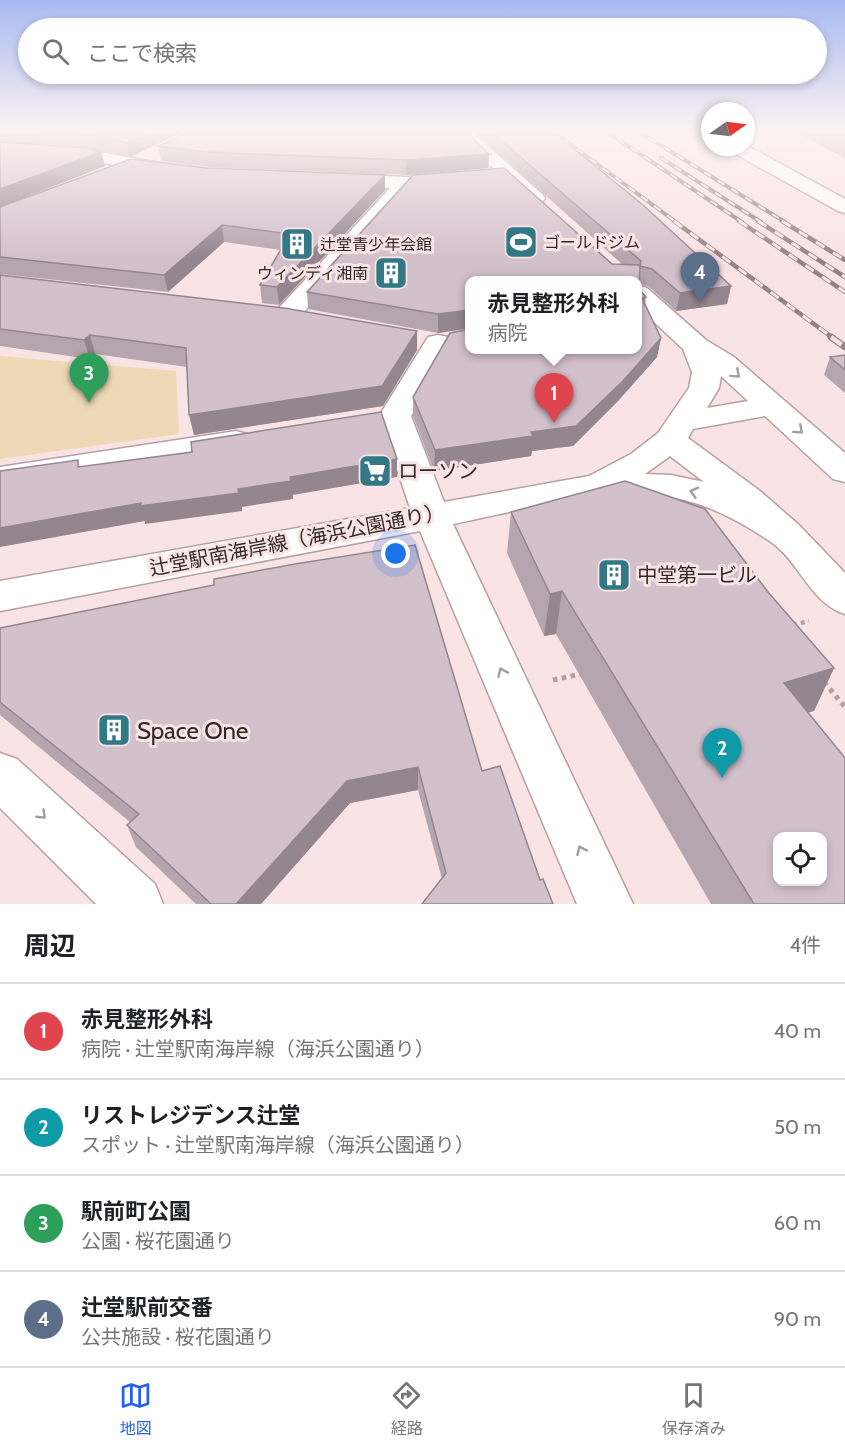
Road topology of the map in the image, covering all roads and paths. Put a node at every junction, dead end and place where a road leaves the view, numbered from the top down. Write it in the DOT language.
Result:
graph roads {
  1 [pos="114,172"];
  2 [pos="782,172"];
  3 [pos="509,174"];
  4 [pos="99,178"];
  5 [pos="324,180"];
  6 [pos="406,183"];
  7 [pos="845,207"];
  8 [pos="550,212"];
  9 [pos="644,304"];
  10 [pos="286,316"];
  11 [pos="437,341"];
  12 [pos="696,346"];
  13 [pos="772,406"];
  14 [pos="394,416"];
  15 [pos="363,421"];
  16 [pos="676,430"];
  17 [pos="270,436"];
  18 [pos="845,471"];
  19 [pos="0,478"];
  20 [pos="594,486"];
  21 [pos="431,515"];
  22 [pos="786,534"];
  23 [pos="0,596"];
  24 [pos="832,609"];
  25 [pos="790,626"];
  26 [pos="816,672"];
  27 [pos="583,673"];
  28 [pos="549,681"];
  29 [pos="845,707"];
  30 [pos="0,775"];
  31 [pos="135,904"];
  32 [pos="605,904"];
  1 -- 4 [label="street"];
  2 -- 7 [label="street"];
  3 -- 6 [label="street"];
  3 -- 8 [label="street"];
  5 -- 6 [label="street"];
  6 -- 10 [label="street"];
  9 -- 12 [label="street"];
  11 -- 14 [label="street"];
  12 -- 13 [label="street, one-way"];
  12 -- 16 [label="street"];
  13 -- 16 [label="street"];
  13 -- 18 [label="street, one-way"];
  14 -- 15 [label="street"];
  14 -- 21 [label="street"];
  16 -- 20 [label="street"];
  16 -- 22 [label="street"];
  17 -- 19 [label="street"];
  20 -- 21 [label="street, 辻堂駅南海岸線（海浜公園通り）"];
  22 -- 20 [label="street, one-way"];
  21 -- 23 [label="street, 辻堂駅南海岸線（海浜公園通り）"];
  32 -- 21 [label="street, one-way"];
  22 -- 24 [label="street"];
  24 -- 25 [label="path"];
  26 -- 29 [label="path"];
  27 -- 28 [label="path"];
  30 -- 31 [label="street, one-way"];
}
